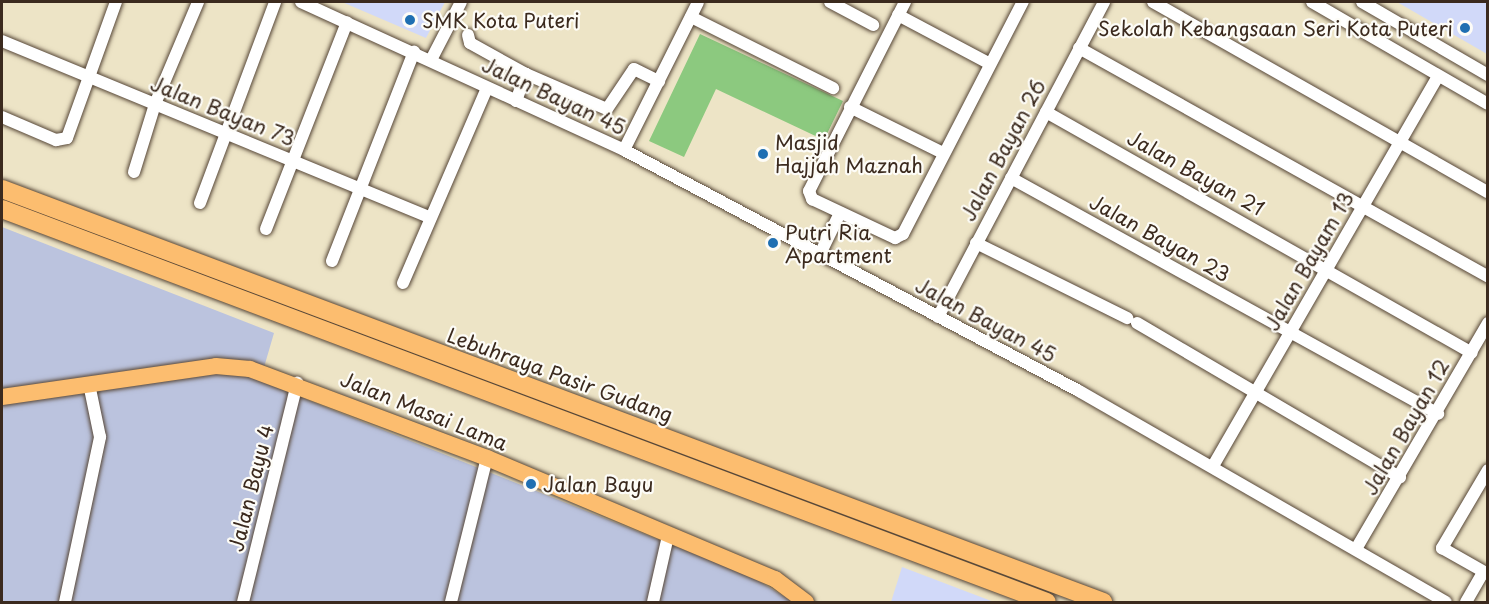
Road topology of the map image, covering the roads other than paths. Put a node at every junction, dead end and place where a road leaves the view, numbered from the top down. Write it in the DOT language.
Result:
graph roads {
  1 [pos="198,2"];
  2 [pos="275,2"];
  3 [pos="301,2"];
  4 [pos="461,2"];
  5 [pos="698,2"];
  6 [pos="830,2"];
  7 [pos="905,2"];
  8 [pos="1023,2"];
  9 [pos="1104,2"];
  10 [pos="1153,2"];
  11 [pos="1312,2"];
  12 [pos="1362,2"];
  13 [pos="111,3"];
  14 [pos="898,15"];
  15 [pos="691,17"];
  16 [pos="347,22"];
  17 [pos="873,25"];
  18 [pos="468,35"];
  19 [pos="2,41"];
  20 [pos="1079,48"];
  21 [pos="414,52"];
  22 [pos="431,60"];
  23 [pos="990,64"];
  24 [pos="526,74"];
  25 [pos="1488,75"];
  26 [pos="87,76"];
  27 [pos="1438,76"];
  28 [pos="659,81"];
  29 [pos="487,88"];
  30 [pos="833,88"];
  31 [pos="516,101"];
  32 [pos="155,104"];
  33 [pos="1488,104"];
  34 [pos="850,107"];
  35 [pos="1046,112"];
  36 [pos="2,117"];
  37 [pos="225,132"];
  38 [pos="1400,141"];
  39 [pos="624,150"];
  40 [pos="943,153"];
  41 [pos="291,160"];
  42 [pos="134,172"];
  43 [pos="1011,178"];
  44 [pos="358,188"];
  45 [pos="6,189"];
  46 [pos="1488,192"];
  47 [pos="200,203"];
  48 [pos="1365,203"];
  49 [pos="2,209"];
  50 [pos="840,213"];
  51 [pos="430,217"];
  52 [pos="266,229"];
  53 [pos="976,243"];
  54 [pos="820,254"];
  55 [pos="332,261"];
  56 [pos="1328,267"];
  57 [pos="1488,277"];
  58 [pos="403,283"];
  59 [pos="938,317"];
  60 [pos="1488,323"];
  61 [pos="1291,332"];
  62 [pos="1472,353"];
  63 [pos="297,383"];
  64 [pos="89,384"];
  65 [pos="1256,393"];
  66 [pos="2,397"];
  67 [pos="1438,414"];
  68 [pos="487,458"];
  69 [pos="1213,466"];
  70 [pos="1488,470"];
  71 [pos="1400,477"];
  72 [pos="668,536"];
  73 [pos="1356,549"];
  74 [pos="1486,573"];
  75 [pos="65,603"];
  76 [pos="243,603"];
  77 [pos="451,603"];
  78 [pos="653,603"];
  79 [pos="806,603"];
  80 [pos="1047,603"];
  81 [pos="1103,603"];
  82 [pos="1446,603"];
  83 [pos="1466,603"];
  1 -- 32 [label="street"];
  2 -- 37 [label="street"];
  3 -- 16 [label="street, Jalan Bayan 45"];
  4 -- 22 [label="street"];
  5 -- 15 [label="street"];
  6 -- 17 [label="street"];
  7 -- 14 [label="street"];
  8 -- 23 [label="street"];
  9 -- 20 [label="street, Jalan Bayan 26"];
  10 -- 38 [label="street"];
  11 -- 27 [label="street"];
  12 -- 25 [label="street"];
  13 -- 26 [label="street"];
  14 -- 23 [label="street"];
  14 -- 34 [label="street"];
  15 -- 28 [label="street"];
  15 -- 30 [label="street"];
  16 -- 21 [label="street, Jalan Bayan 45"];
  16 -- 41 [label="street"];
  18 -- 24 [label="street"];
  19 -- 26 [label="street, Jalan Bayan 73"];
  20 -- 35 [label="street, Jalan Bayan 26"];
  20 -- 48 [label="street"];
  21 -- 22 [label="street, Jalan Bayan 45"];
  21 -- 44 [label="street"];
  22 -- 29 [label="street, Jalan Bayan 45"];
  23 -- 40 [label="street"];
  24 -- 28 [label="street"];
  24 -- 31 [label="street"];
  26 -- 32 [label="street, Jalan Bayan 73"];
  26 -- 36 [label="street"];
  27 -- 33 [label="street"];
  27 -- 38 [label="street, Jalan Bayam 13"];
  28 -- 39 [label="street"];
  29 -- 31 [label="street, Jalan Bayan 45"];
  29 -- 51 [label="street"];
  31 -- 39 [label="street, Jalan Bayan 45"];
  32 -- 37 [label="street, Jalan Bayan 73"];
  32 -- 42 [label="street"];
  34 -- 40 [label="street"];
  34 -- 50 [label="street"];
  35 -- 43 [label="street, Jalan Bayan 26"];
  35 -- 56 [label="street, Jalan Bayan 21"];
  37 -- 41 [label="street, Jalan Bayan 73"];
  37 -- 47 [label="street"];
  38 -- 46 [label="street"];
  38 -- 48 [label="street, Jalan Bayam 13"];
  39 -- 54 [label="street, Jalan Bayan 45"];
  40 -- 50 [label="street"];
  41 -- 44 [label="street, Jalan Bayan 73"];
  41 -- 52 [label="street"];
  43 -- 53 [label="street, Jalan Bayan 26"];
  43 -- 61 [label="street, Jalan Bayan 23"];
  44 -- 51 [label="street, Jalan Bayan 73"];
  44 -- 55 [label="street"];
  45 -- 81 [label="highway, Lebuhraya Pasir Gudang"];
  48 -- 56 [label="street, Jalan Bayam 13"];
  48 -- 57 [label="street"];
  49 -- 80 [label="highway, Lebuhraya Pasir Gudang"];
  50 -- 54 [label="street"];
  51 -- 58 [label="street"];
  53 -- 59 [label="street, Jalan Bayan 26"];
  53 -- 65 [label="street"];
  54 -- 59 [label="street, Jalan Bayan 45"];
  56 -- 61 [label="street, Jalan Bayam 13"];
  56 -- 62 [label="street, Jalan Bayan 21"];
  59 -- 69 [label="street, Jalan Bayan 45"];
  60 -- 62 [label="street, Jalan Bayan 12"];
  61 -- 65 [label="street, Jalan Bayam 13"];
  61 -- 67 [label="street, Jalan Bayan 23"];
  62 -- 67 [label="street, Jalan Bayan 12"];
  63 -- 64 [label="main road, Jalan Masai Lama"];
  63 -- 68 [label="main road, Jalan Masai Lama"];
  63 -- 76 [label="street, Jalan Bayu 4"];
  64 -- 66 [label="main road, Jalan Masai Lama"];
  64 -- 75 [label="street"];
  65 -- 69 [label="street, Jalan Bayam 13"];
  65 -- 71 [label="street"];
  67 -- 71 [label="street, Jalan Bayan 12"];
  68 -- 72 [label="main road, Jalan Masai Lama"];
  68 -- 77 [label="street"];
  69 -- 73 [label="street, Jalan Bayan 45"];
  70 -- 74 [label="street"];
  71 -- 73 [label="street, Jalan Bayan 12"];
  72 -- 78 [label="street"];
  72 -- 79 [label="main road, Jalan Masai Lama"];
  73 -- 82 [label="street, Jalan Bayan 45"];
  74 -- 83 [label="street"];
}
